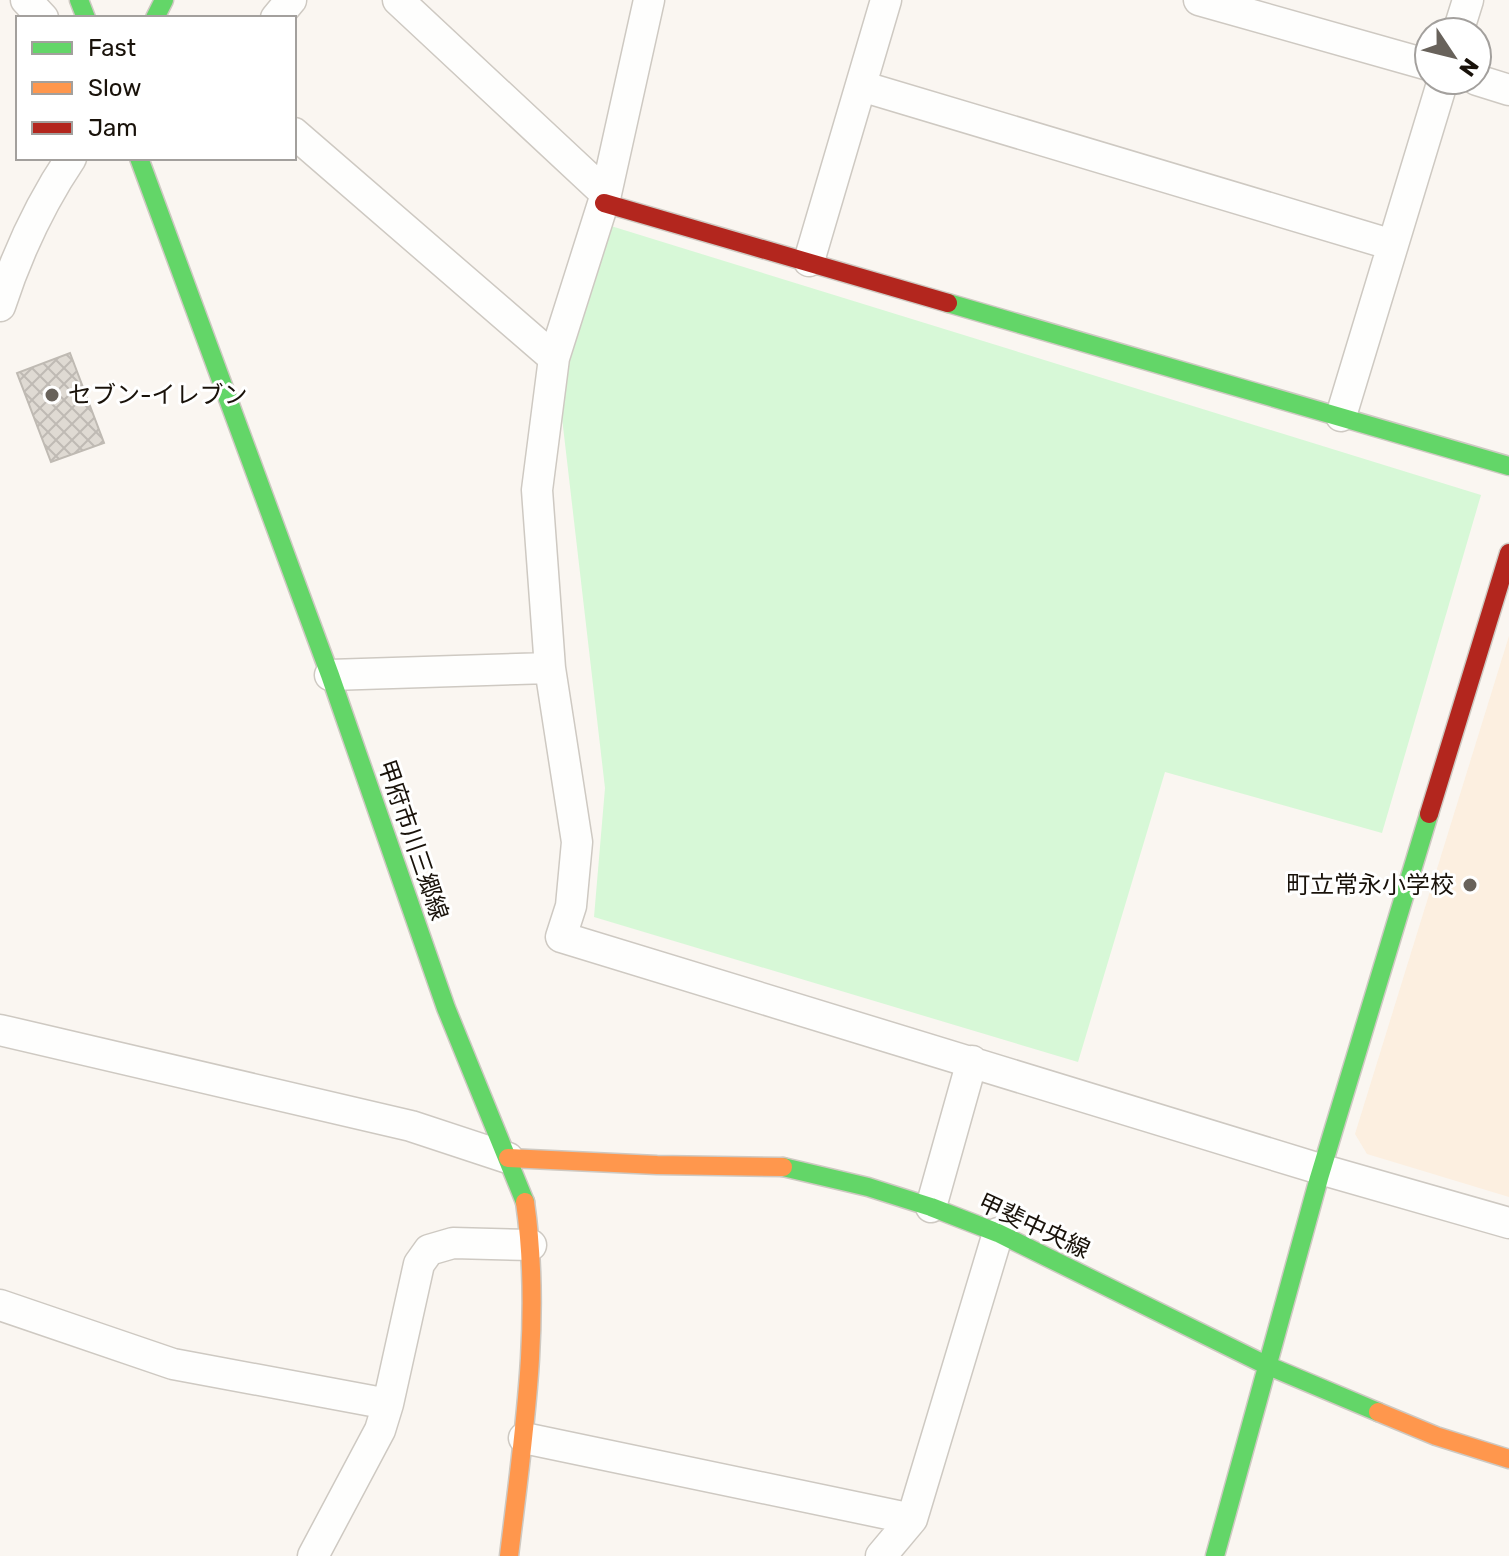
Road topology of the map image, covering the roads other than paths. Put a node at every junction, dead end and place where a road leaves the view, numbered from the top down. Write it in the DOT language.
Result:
graph roads {
  1 [pos="26,0"];
  2 [pos="291,0"];
  3 [pos="398,0"];
  4 [pos="649,0"];
  5 [pos="886,0"];
  6 [pos="1199,0"];
  7 [pos="41,16"];
  8 [pos="278,16"];
  9 [pos="1413,60"];
  10 [pos="861,86"];
  11 [pos="1438,96"];
  12 [pos="296,135"];
  13 [pos="70,160"];
  14 [pos="140,160"];
  15 [pos="605,198"];
  16 [pos="1393,245"];
  17 [pos="809,261"];
  18 [pos="0,306"];
  19 [pos="554,358"];
  20 [pos="1341,416"];
  21 [pos="1509,466"];
  22 [pos="1509,553"];
  23 [pos="550,668"];
  24 [pos="330,675"];
  25 [pos="0,1030"];
  26 [pos="972,1061"];
  27 [pos="508,1158"];
  28 [pos="1320,1169"];
  29 [pos="931,1207"];
  30 [pos="1509,1223"];
  31 [pos="998,1233"];
  32 [pos="531,1245"];
  33 [pos="0,1305"];
  34 [pos="1264,1364"];
  35 [pos="388,1404"];
  36 [pos="524,1438"];
  37 [pos="1509,1459"];
  38 [pos="912,1519"];
  39 [pos="313,1556"];
  40 [pos="509,1556"];
  41 [pos="881,1556"];
  42 [pos="1215,1556"];
  1 -- 7 [label="street"];
  2 -- 8 [label="street"];
  3 -- 15 [label="street"];
  4 -- 15 [label="street"];
  5 -- 10 [label="street"];
  6 -- 9 [label="street"];
  10 -- 16 [label="street"];
  10 -- 17 [label="street"];
  11 -- 16 [label="street"];
  12 -- 19 [label="street"];
  13 -- 18 [label="street"];
  14 -- 24 [label="main road, 甲府市川三郷線"];
  15 -- 17 [label="main road"];
  15 -- 19 [label="street"];
  16 -- 20 [label="street"];
  17 -- 20 [label="main road"];
  19 -- 23 [label="street"];
  20 -- 21 [label="main road"];
  22 -- 28 [label="main road"];
  23 -- 24 [label="street"];
  23 -- 26 [label="street"];
  24 -- 27 [label="main road, 甲府市川三郷線"];
  25 -- 27 [label="street"];
  26 -- 28 [label="street"];
  26 -- 29 [label="street"];
  27 -- 29 [label="main road, 甲斐中央線"];
  27 -- 32 [label="main road, 甲府市川三郷線"];
  28 -- 30 [label="street"];
  28 -- 34 [label="main road"];
  29 -- 31 [label="main road, 甲斐中央線"];
  31 -- 34 [label="main road, 甲斐中央線"];
  31 -- 38 [label="street"];
  32 -- 35 [label="street"];
  32 -- 36 [label="main road, 甲府市川三郷線"];
  33 -- 35 [label="street"];
  34 -- 37 [label="main road, 甲斐中央線"];
  34 -- 42 [label="main road"];
  35 -- 39 [label="street"];
  36 -- 38 [label="street"];
  36 -- 40 [label="main road, 甲府市川三郷線"];
  38 -- 41 [label="street"];
}
